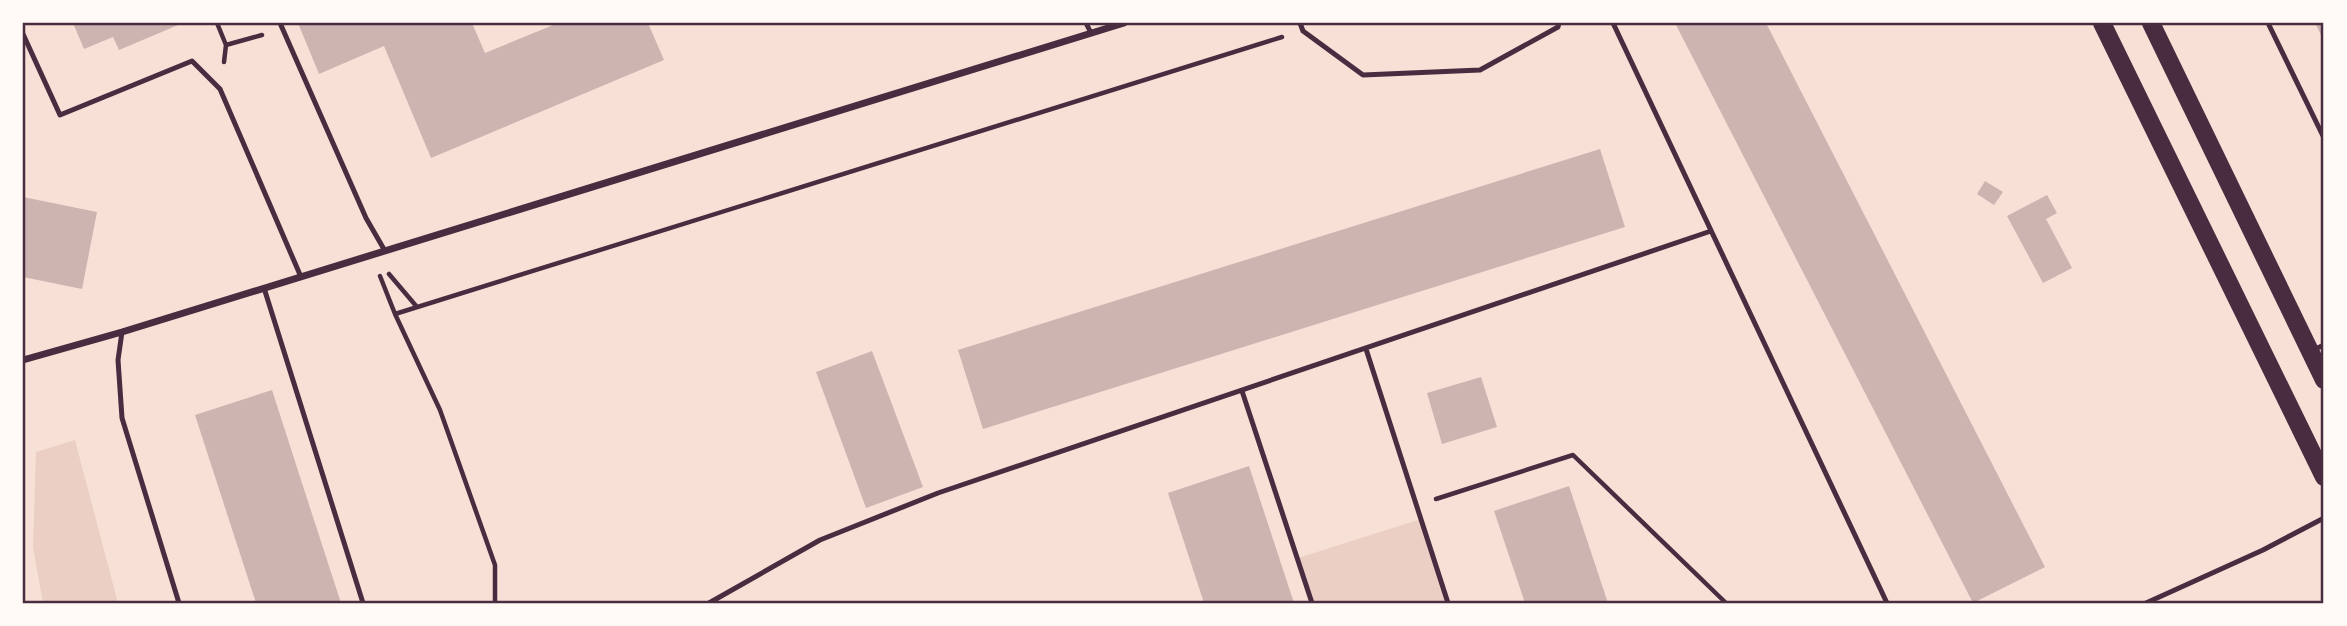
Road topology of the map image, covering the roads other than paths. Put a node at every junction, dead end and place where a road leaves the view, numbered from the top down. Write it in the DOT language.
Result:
graph roads {
  1 [pos="1086,23"];
  2 [pos="1125,23"];
  3 [pos="1300,23"];
  4 [pos="1559,23"];
  5 [pos="1613,23"];
  6 [pos="2102,23"];
  7 [pos="2151,23"];
  8 [pos="2267,23"];
  9 [pos="281,26"];
  10 [pos="1091,33"];
  11 [pos="23,34"];
  12 [pos="2324,138"];
  13 [pos="1711,231"];
  14 [pos="384,251"];
  15 [pos="301,276"];
  16 [pos="264,288"];
  17 [pos="122,332"];
  18 [pos="2317,348"];
  19 [pos="1366,349"];
  20 [pos="23,359"];
  21 [pos="2324,380"];
  22 [pos="1242,391"];
  23 [pos="2324,477"];
  24 [pos="2324,518"];
  25 [pos="179,603"];
  26 [pos="363,603"];
  27 [pos="709,603"];
  28 [pos="1312,603"];
  29 [pos="1448,603"];
  30 [pos="1887,603"];
  31 [pos="2146,603"];
  1 -- 10 [label="lane"];
  2 -- 10 [label="street"];
  3 -- 4 [label="lane"];
  5 -- 13 [label="lane"];
  6 -- 23 [label="main road"];
  7 -- 18 [label="main road"];
  8 -- 12 [label="lane"];
  9 -- 14 [label="lane"];
  10 -- 14 [label="street"];
  11 -- 15 [label="lane"];
  13 -- 19 [label="lane"];
  13 -- 30 [label="lane"];
  14 -- 15 [label="street"];
  15 -- 16 [label="street"];
  16 -- 17 [label="street"];
  16 -- 26 [label="lane"];
  17 -- 20 [label="street"];
  17 -- 25 [label="lane"];
  18 -- 21 [label="main road"];
  19 -- 22 [label="lane"];
  19 -- 29 [label="lane"];
  22 -- 27 [label="lane"];
  22 -- 28 [label="lane"];
  24 -- 31 [label="lane"];
}
